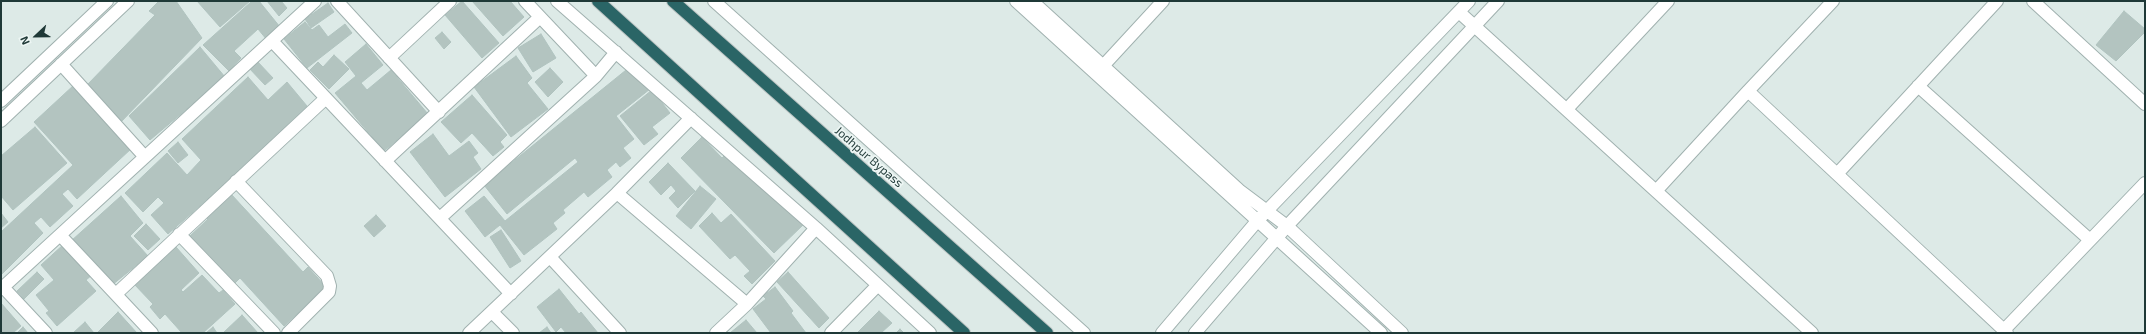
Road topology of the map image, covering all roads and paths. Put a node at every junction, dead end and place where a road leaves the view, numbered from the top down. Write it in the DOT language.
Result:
graph roads {
  1 [pos="107,1"];
  2 [pos="128,1"];
  3 [pos="315,1"];
  4 [pos="337,1"];
  5 [pos="450,1"];
  6 [pos="525,1"];
  7 [pos="557,1"];
  8 [pos="598,1"];
  9 [pos="673,1"];
  10 [pos="714,1"];
  11 [pos="1016,1"];
  12 [pos="1032,1"];
  13 [pos="1163,1"];
  14 [pos="1469,1"];
  15 [pos="1498,1"];
  16 [pos="1668,1"];
  17 [pos="1833,1"];
  18 [pos="1997,1"];
  19 [pos="2034,1"];
  20 [pos="1459,12"];
  21 [pos="540,17"];
  22 [pos="1475,26"];
  23 [pos="272,41"];
  24 [pos="616,52"];
  25 [pos="389,58"];
  26 [pos="61,64"];
  27 [pos="1103,66"];
  28 [pos="596,76"];
  29 [pos="1918,86"];
  30 [pos="1748,91"];
  31 [pos="326,98"];
  32 [pos="1,101"];
  33 [pos="2145,104"];
  34 [pos="1567,109"];
  35 [pos="439,112"];
  36 [pos="691,118"];
  37 [pos="1,121"];
  38 [pos="144,157"];
  39 [pos="385,161"];
  40 [pos="1837,174"];
  41 [pos="236,181"];
  42 [pos="2145,183"];
  43 [pos="1656,190"];
  44 [pos="617,193"];
  45 [pos="1268,210"];
  46 [pos="440,218"];
  47 [pos="1258,220"];
  48 [pos="1287,226"];
  49 [pos="816,228"];
  50 [pos="179,234"];
  51 [pos="60,235"];
  52 [pos="1277,238"];
  53 [pos="2090,240"];
  54 [pos="550,257"];
  55 [pos="877,286"];
  56 [pos="2,288"];
  57 [pos="116,294"];
  58 [pos="511,294"];
  59 [pos="747,304"];
  60 [pos="492,312"];
  61 [pos="2005,331"];
  62 [pos="46,333"];
  63 [pos="152,333"];
  64 [pos="274,333"];
  65 [pos="288,333"];
  66 [pos="469,333"];
  67 [pos="513,333"];
  68 [pos="620,333"];
  69 [pos="716,333"];
  70 [pos="831,333"];
  71 [pos="930,333"];
  72 [pos="964,333"];
  73 [pos="1047,333"];
  74 [pos="1084,333"];
  75 [pos="1162,333"];
  76 [pos="1195,333"];
  77 [pos="1381,333"];
  78 [pos="1402,333"];
  79 [pos="1812,333"];
  1 -- 32 [label="street"];
  2 -- 26 [label="street"];
  3 -- 23 [label="street"];
  4 -- 25 [label="street"];
  5 -- 25 [label="street"];
  6 -- 21 [label="street"];
  7 -- 24 [label="street"];
  8 -- 72 [label="highway"];
  9 -- 73 [label="highway, Jodhpur Bypass"];
  10 -- 74 [label="street"];
  11 -- 47 [label="street"];
  12 -- 27 [label="street"];
  13 -- 27 [label="street"];
  14 -- 20 [label="street"];
  15 -- 22 [label="street"];
  16 -- 34 [label="street"];
  17 -- 30 [label="street"];
  18 -- 29 [label="street"];
  19 -- 33 [label="street"];
  20 -- 22 [label="street"];
  20 -- 45 [label="street"];
  21 -- 28 [label="street"];
  21 -- 35 [label="street"];
  22 -- 34 [label="street"];
  22 -- 48 [label="street"];
  23 -- 31 [label="street"];
  23 -- 38 [label="street"];
  24 -- 28 [label="street"];
  24 -- 36 [label="street"];
  25 -- 35 [label="street"];
  26 -- 37 [label="street"];
  26 -- 38 [label="street"];
  27 -- 45 [label="street"];
  28 -- 46 [label="street"];
  29 -- 40 [label="street"];
  29 -- 53 [label="street"];
  30 -- 40 [label="street"];
  30 -- 43 [label="street"];
  31 -- 39 [label="street"];
  31 -- 41 [label="street"];
  34 -- 43 [label="street"];
  35 -- 39 [label="street"];
  36 -- 44 [label="street"];
  36 -- 49 [label="street"];
  38 -- 51 [label="street"];
  39 -- 46 [label="street"];
  40 -- 61 [label="street"];
  41 -- 50 [label="street"];
  41 -- 65 [label="street"];
  42 -- 53 [label="street"];
  43 -- 79 [label="street"];
  44 -- 54 [label="street"];
  44 -- 59 [label="street"];
  45 -- 47 [label="street"];
  45 -- 48 [label="street"];
  46 -- 58 [label="street"];
  47 -- 52 [label="street"];
  47 -- 75 [label="street"];
  48 -- 52 [label="street"];
  48 -- 78 [label="street"];
  49 -- 55 [label="street"];
  49 -- 59 [label="street"];
  50 -- 57 [label="street"];
  50 -- 64 [label="street"];
  51 -- 56 [label="street"];
  51 -- 57 [label="street"];
  52 -- 76 [label="street"];
  52 -- 77 [label="street"];
  53 -- 61 [label="street"];
  54 -- 58 [label="street"];
  54 -- 68 [label="street"];
  55 -- 70 [label="street"];
  55 -- 71 [label="street"];
  56 -- 62 [label="street"];
  57 -- 63 [label="street"];
  58 -- 60 [label="street"];
  59 -- 69 [label="street"];
  60 -- 66 [label="street"];
  60 -- 67 [label="street"];
}
